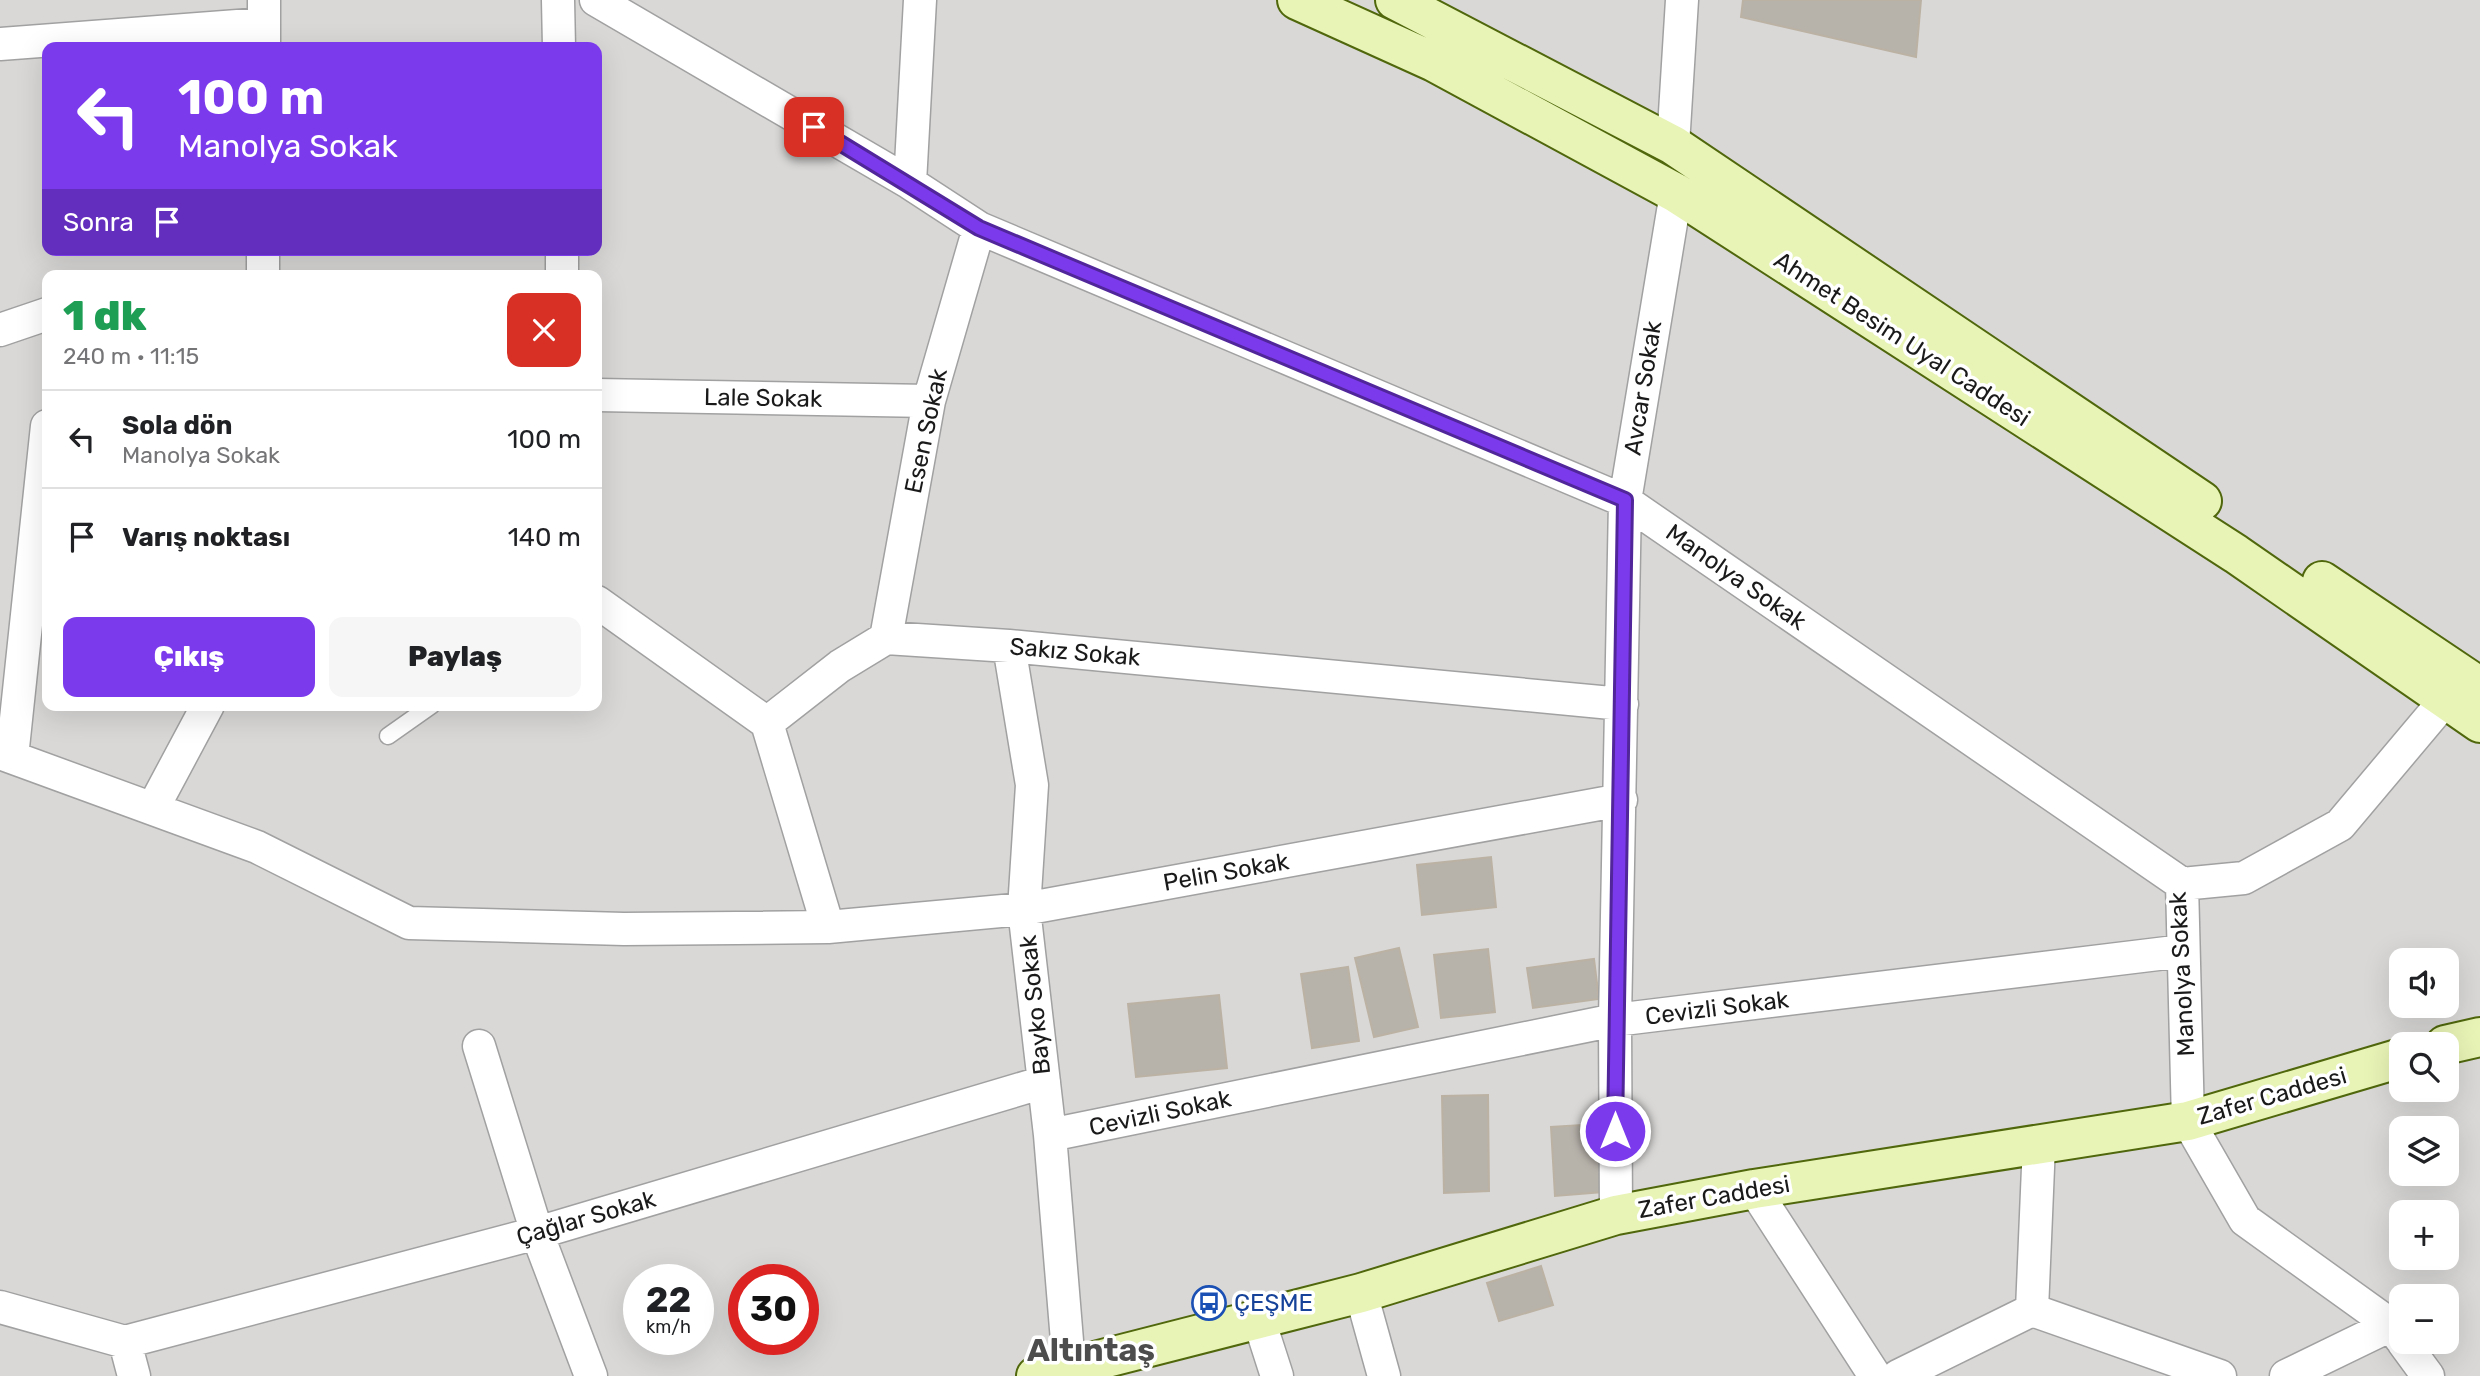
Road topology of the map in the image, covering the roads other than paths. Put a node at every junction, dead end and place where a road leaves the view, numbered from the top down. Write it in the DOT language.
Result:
graph roads {
  1 [pos="558,0"];
  2 [pos="596,0"];
  3 [pos="920,0"];
  4 [pos="1297,0"];
  5 [pos="1395,0"];
  6 [pos="1682,0"];
  7 [pos="264,24"];
  8 [pos="559,42"];
  9 [pos="0,44"];
  10 [pos="1673,145"];
  11 [pos="910,183"];
  12 [pos="1676,193"];
  13 [pos="979,228"];
  14 [pos="42,316"];
  15 [pos="0,330"];
  16 [pos="602,395"];
  17 [pos="929,401"];
  18 [pos="42,466"];
  19 [pos="1625,500"];
  20 [pos="602,606"];
  21 [pos="886,638"];
  22 [pos="1009,646"];
  23 [pos="2463,693"];
  24 [pos="1622,704"];
  25 [pos="205,711"];
  26 [pos="423,711"];
  27 [pos="767,723"];
  28 [pos="2480,723"];
  29 [pos="388,736"];
  30 [pos="6,755"];
  31 [pos="1621,800"];
  32 [pos="153,808"];
  33 [pos="2182,884"];
  34 [pos="1024,909"];
  35 [pos="828,927"];
  36 [pos="2183,951"];
  37 [pos="1615,1020"];
  38 [pos="2480,1039"];
  39 [pos="2459,1043"];
  40 [pos="479,1045"];
  41 [pos="2389,1062"];
  42 [pos="1044,1082"];
  43 [pos="2188,1121"];
  44 [pos="1050,1135"];
  45 [pos="2039,1144"];
  46 [pos="1754,1189"];
  47 [pos="1616,1215"];
  48 [pos="537,1233"];
  49 [pos="1361,1293"];
  50 [pos="0,1307"];
  51 [pos="2032,1310"];
  52 [pos="1258,1317"];
  53 [pos="2389,1328"];
  54 [pos="2389,1338"];
  55 [pos="125,1342"];
  56 [pos="2412,1354"];
  57 [pos="1053,1371"];
  58 [pos="134,1376"];
  59 [pos="591,1376"];
  60 [pos="1276,1376"];
  61 [pos="1384,1376"];
  62 [pos="1875,1376"];
  63 [pos="1898,1376"];
  64 [pos="2220,1376"];
  65 [pos="2286,1376"];
  66 [pos="2428,1376"];
  1 -- 8 [label="street"];
  2 -- 11 [label="street, Manolya Sokak"];
  3 -- 11 [label="street"];
  4 -- 12 [label="main road, Ahmet Besim Uyal Caddesi"];
  5 -- 10 [label="main road, Ahmet Besim Uyal Caddesi"];
  6 -- 10 [label="street"];
  7 -- 9 [label="street"];
  10 -- 23 [label="main road, Ahmet Besim Uyal Caddesi"];
  11 -- 13 [label="street, Manolya Sokak"];
  12 -- 19 [label="street, Avcar Sokak"];
  12 -- 23 [label="main road, Ahmet Besim Uyal Caddesi"];
  13 -- 17 [label="street, Esen Sokak"];
  13 -- 19 [label="street, Manolya Sokak"];
  14 -- 15 [label="street"];
  16 -- 17 [label="street, Lale Sokak"];
  17 -- 21 [label="street, Esen Sokak"];
  18 -- 30 [label="street"];
  19 -- 24 [label="street, Avcar Sokak"];
  19 -- 33 [label="street, Manolya Sokak"];
  20 -- 27 [label="street"];
  21 -- 22 [label="street, Sakız Sokak"];
  21 -- 27 [label="street"];
  22 -- 24 [label="street, Sakız Sokak"];
  22 -- 34 [label="street, Bayko Sokak"];
  23 -- 28 [label="main road, Ahmet Besim Uyal Caddesi"];
  23 -- 33 [label="street"];
  24 -- 31 [label="street, Avcar Sokak"];
  25 -- 32 [label="street"];
  26 -- 29 [label="lane"];
  27 -- 35 [label="street"];
  30 -- 32 [label="street, Pelin Sokak"];
  31 -- 34 [label="street, Pelin Sokak"];
  31 -- 37 [label="street, Avcar Sokak"];
  32 -- 35 [label="street, Pelin Sokak"];
  33 -- 36 [label="street, Manolya Sokak"];
  34 -- 35 [label="street, Pelin Sokak"];
  34 -- 42 [label="street, Bayko Sokak"];
  36 -- 37 [label="street, Cevizli Sokak"];
  36 -- 43 [label="street, Manolya Sokak"];
  37 -- 44 [label="street, Cevizli Sokak"];
  37 -- 47 [label="street, Avcar Sokak"];
  38 -- 39 [label="main road"];
  40 -- 48 [label="street"];
  41 -- 43 [label="main road, Zafer Caddesi"];
  42 -- 44 [label="street, Bayko Sokak"];
  42 -- 48 [label="street, Çağlar Sokak"];
  43 -- 45 [label="main road, Zafer Caddesi"];
  43 -- 53 [label="street"];
  44 -- 57 [label="street, Bayko Sokak"];
  45 -- 46 [label="main road, Zafer Caddesi"];
  45 -- 51 [label="street"];
  46 -- 47 [label="main road, Zafer Caddesi"];
  46 -- 62 [label="street"];
  47 -- 49 [label="main road, Zafer Caddesi"];
  48 -- 55 [label="street, Çağlar Sokak"];
  48 -- 59 [label="street"];
  49 -- 52 [label="main road, Zafer Caddesi"];
  49 -- 61 [label="street"];
  50 -- 55 [label="street"];
  51 -- 63 [label="street"];
  51 -- 64 [label="street"];
  52 -- 57 [label="main road, Zafer Caddesi"];
  52 -- 60 [label="street"];
  54 -- 65 [label="street"];
  55 -- 58 [label="street"];
  56 -- 66 [label="street"];
}
